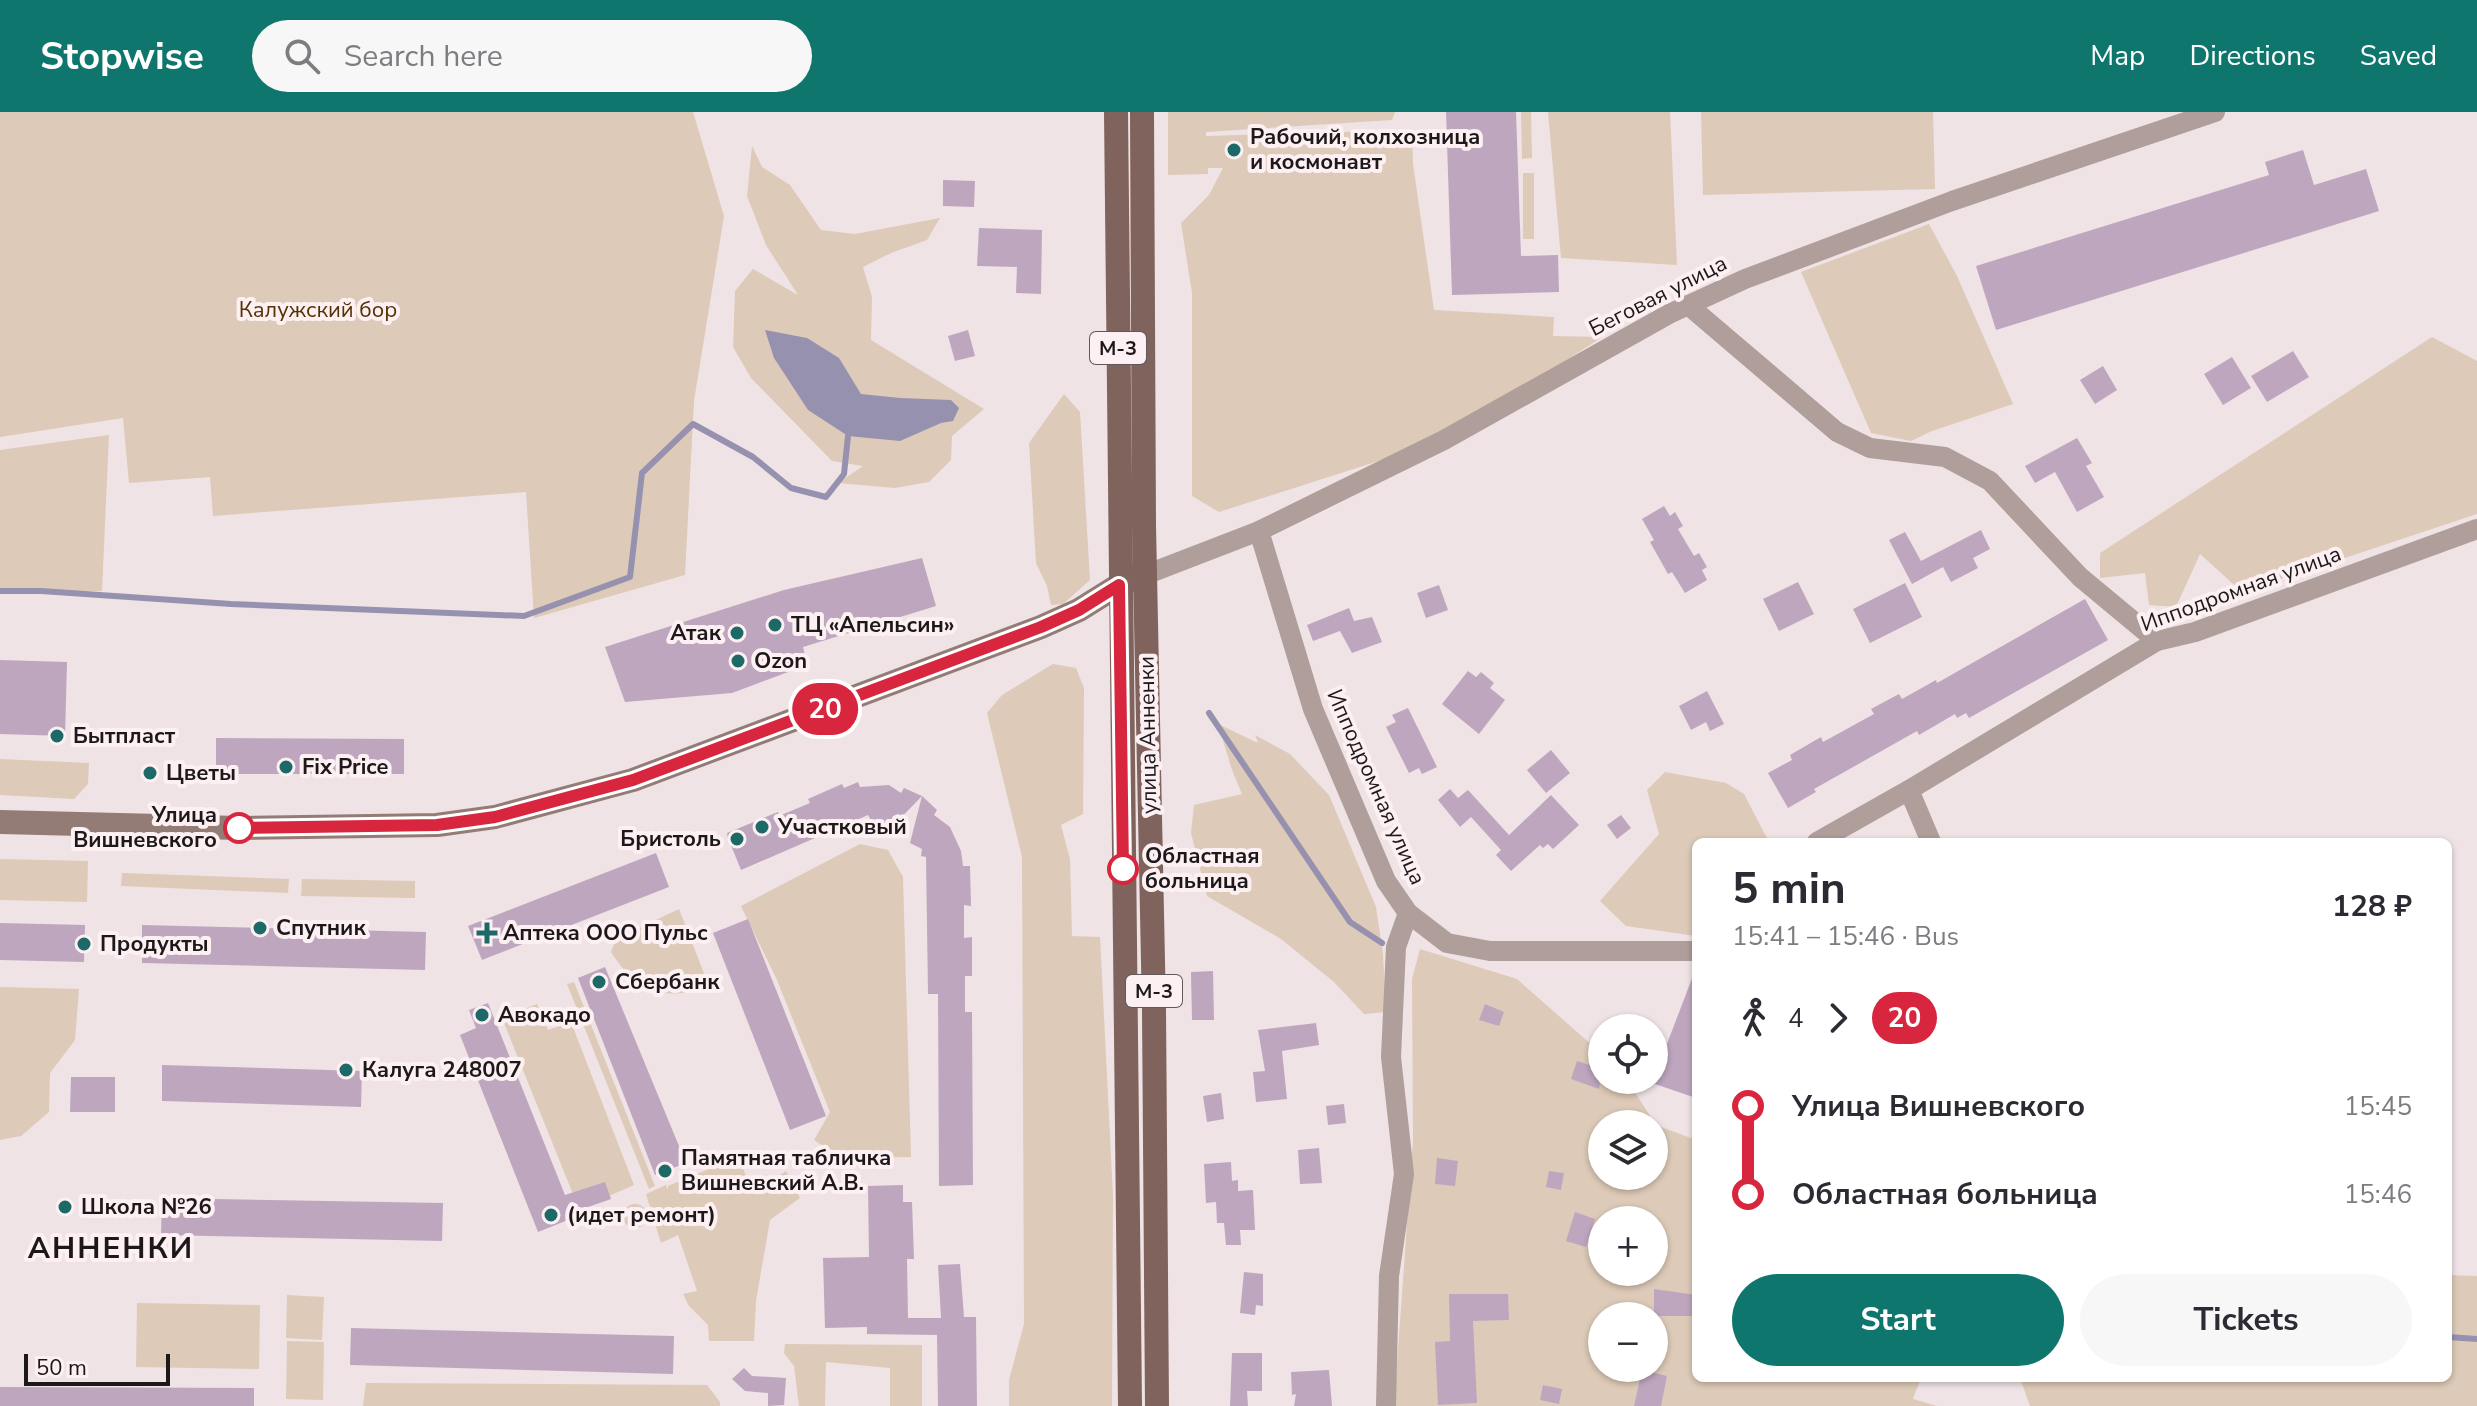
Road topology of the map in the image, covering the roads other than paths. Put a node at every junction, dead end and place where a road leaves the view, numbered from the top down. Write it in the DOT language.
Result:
graph roads {
  1 [pos="1116,112"];
  2 [pos="1142,112"];
  3 [pos="2215,112"];
  4 [pos="1688,305"];
  5 [pos="2477,529"];
  6 [pos="1259,531"];
  7 [pos="1145,575"];
  8 [pos="1119,585"];
  9 [pos="2157,641"];
  10 [pos="1909,790"];
  11 [pos="0,822"];
  12 [pos="1824,838"];
  13 [pos="1929,838"];
  14 [pos="1408,913"];
  15 [pos="1692,951"];
  16 [pos="1130,1406"];
  17 [pos="1157,1406"];
  18 [pos="1386,1406"];
  1 -- 8 [label="main road, улица Анненки / М-3"];
  2 -- 7 [label="main road, улица Анненки / М-3"];
  3 -- 4 [label="street, Беговая улица"];
  4 -- 6 [label="street, Беговая улица"];
  4 -- 9 [label="street"];
  5 -- 9 [label="street, Ипподромная улица"];
  6 -- 7 [label="street, Беговая улица"];
  6 -- 14 [label="street, Ипподромная улица"];
  7 -- 8 [label="street"];
  7 -- 17 [label="main road, улица Анненки / М-3"];
  8 -- 11 [label="street"];
  8 -- 16 [label="main road, улица Анненки / М-3"];
  9 -- 10 [label="street, Ипподромная улица"];
  10 -- 12 [label="street, Ипподромная улица"];
  10 -- 13 [label="street"];
  14 -- 15 [label="street, Ипподромная улица"];
  14 -- 18 [label="street"];
}
